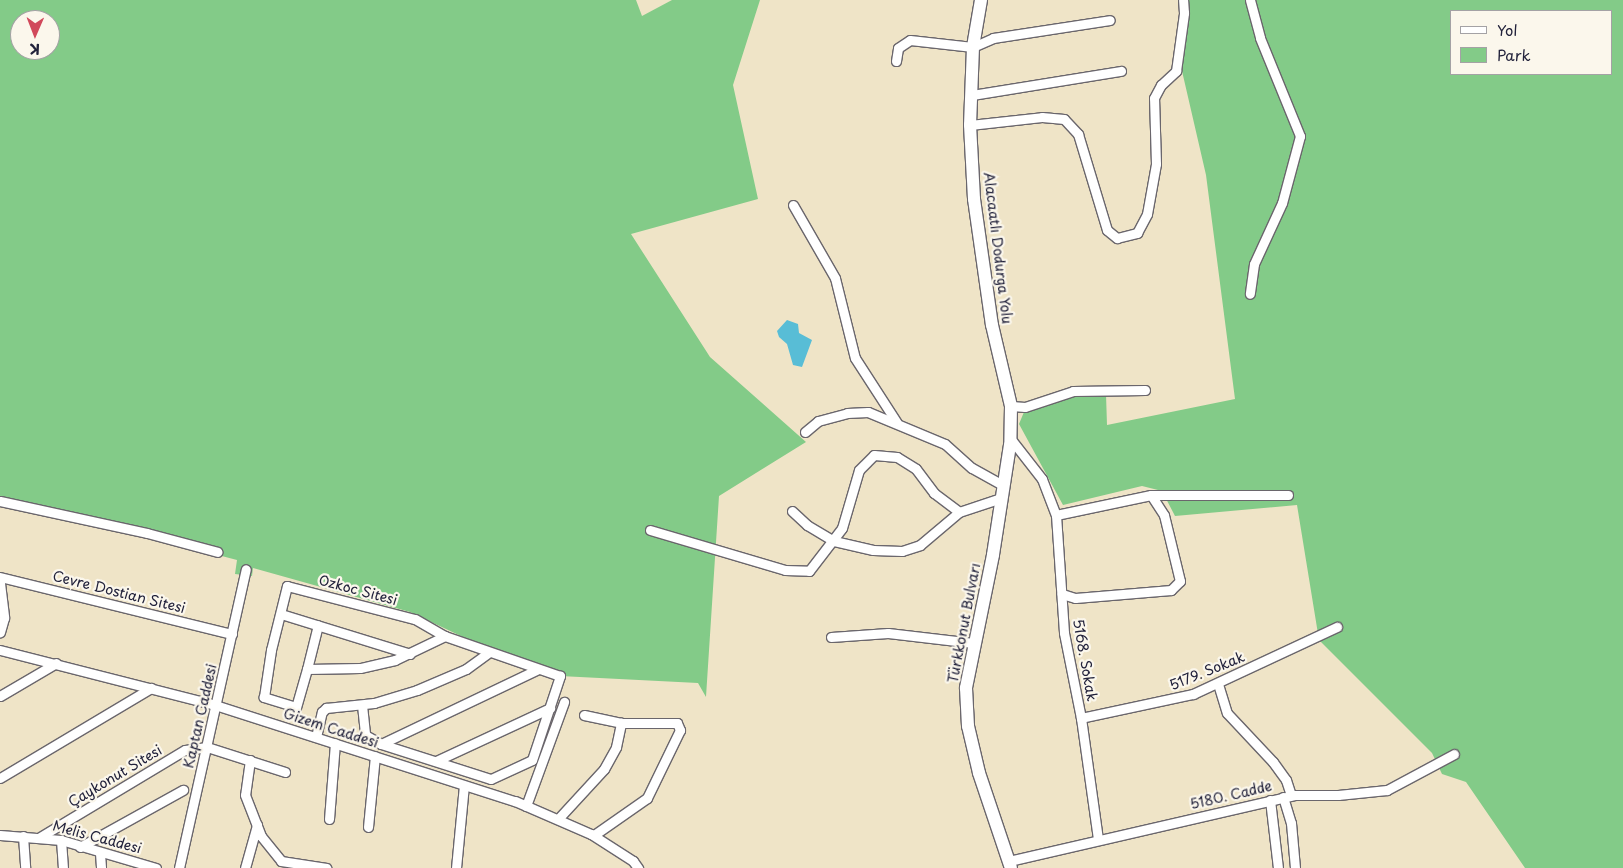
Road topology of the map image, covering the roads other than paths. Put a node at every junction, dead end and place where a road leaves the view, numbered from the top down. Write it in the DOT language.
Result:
graph roads {
  1 [pos="981,0"];
  2 [pos="1183,0"];
  3 [pos="1250,0"];
  4 [pos="1110,20"];
  5 [pos="973,47"];
  6 [pos="896,61"];
  7 [pos="1120,72"];
  8 [pos="972,95"];
  9 [pos="970,125"];
  10 [pos="793,204"];
  11 [pos="1250,294"];
  12 [pos="1145,390"];
  13 [pos="1011,406"];
  14 [pos="897,423"];
  15 [pos="805,432"];
  16 [pos="1010,438"];
  17 [pos="1002,491"];
  18 [pos="1151,495"];
  19 [pos="1288,495"];
  20 [pos="0,501"];
  21 [pos="792,511"];
  22 [pos="959,512"];
  23 [pos="1056,515"];
  24 [pos="650,530"];
  25 [pos="834,541"];
  26 [pos="218,552"];
  27 [pos="246,569"];
  28 [pos="0,577"];
  29 [pos="0,583"];
  30 [pos="1062,594"];
  31 [pos="280,614"];
  32 [pos="318,625"];
  33 [pos="1337,627"];
  34 [pos="0,632"];
  35 [pos="232,634"];
  36 [pos="445,636"];
  37 [pos="831,637"];
  38 [pos="973,643"];
  39 [pos="0,650"];
  40 [pos="488,653"];
  41 [pos="410,654"];
  42 [pos="56,663"];
  43 [pos="307,669"];
  44 [pos="538,669"];
  45 [pos="1218,684"];
  46 [pos="152,688"];
  47 [pos="0,696"];
  48 [pos="564,702"];
  49 [pos="216,705"];
  50 [pos="362,705"];
  51 [pos="550,708"];
  52 [pos="584,715"];
  53 [pos="1081,718"];
  54 [pos="621,723"];
  55 [pos="316,737"];
  56 [pos="335,743"];
  57 [pos="381,744"];
  58 [pos="207,747"];
  59 [pos="1454,754"];
  60 [pos="374,756"];
  61 [pos="250,760"];
  62 [pos="436,761"];
  63 [pos="285,772"];
  64 [pos="0,778"];
  65 [pos="464,785"];
  66 [pos="183,790"];
  67 [pos="1287,796"];
  68 [pos="1270,800"];
  69 [pos="526,806"];
  70 [pos="329,819"];
  71 [pos="558,820"];
  72 [pos="257,825"];
  73 [pos="368,827"];
  74 [pos="0,835"];
  75 [pos="594,835"];
  76 [pos="23,836"];
  77 [pos="40,837"];
  78 [pos="1098,839"];
  79 [pos="61,840"];
  80 [pos="80,847"];
  81 [pos="100,852"];
  82 [pos="1010,864"];
  83 [pos="281,865"];
  84 [pos="25,868"];
  85 [pos="63,868"];
  86 [pos="101,868"];
  87 [pos="156,868"];
  88 [pos="179,868"];
  89 [pos="245,868"];
  90 [pos="326,868"];
  91 [pos="456,868"];
  92 [pos="638,868"];
  93 [pos="1278,868"];
  94 [pos="1295,868"];
  1 -- 5 [label="street, Alacaatlı Dodurga Yolu"];
  2 -- 9 [label="street"];
  3 -- 11 [label="street"];
  4 -- 5 [label="street"];
  5 -- 6 [label="street"];
  5 -- 8 [label="street, Alacaatlı Dodurga Yolu"];
  7 -- 8 [label="street"];
  8 -- 9 [label="street, Alacaatlı Dodurga Yolu"];
  9 -- 13 [label="street, Alacaatlı Dodurga Yolu"];
  10 -- 14 [label="street"];
  12 -- 13 [label="street"];
  13 -- 16 [label="street, Alacaatlı Dodurga Yolu"];
  14 -- 15 [label="street"];
  14 -- 17 [label="street"];
  16 -- 17 [label="street, Türkkonut Bulvarı"];
  16 -- 23 [label="street, 5168. Sokak"];
  17 -- 22 [label="street"];
  17 -- 38 [label="street, Türkkonut Bulvarı"];
  18 -- 19 [label="street"];
  18 -- 23 [label="street"];
  18 -- 30 [label="street"];
  20 -- 26 [label="street"];
  21 -- 25 [label="street"];
  22 -- 25 [label="street"];
  22 -- 25 [label="street"];
  23 -- 30 [label="street, 5168. Sokak"];
  24 -- 25 [label="street"];
  27 -- 35 [label="street, Kaptan Caddesi"];
  28 -- 35 [label="street, Cevre Dostian Sitesi"];
  29 -- 34 [label="street"];
  30 -- 53 [label="street, 5168. Sokak"];
  31 -- 32 [label="street"];
  31 -- 36 [label="street, Ozkoc Sitesi"];
  31 -- 43 [label="street, Ozkoc Sitesi"];
  32 -- 41 [label="street"];
  32 -- 43 [label="street"];
  33 -- 45 [label="street, 5179. Sokak"];
  35 -- 49 [label="street, Kaptan Caddesi"];
  36 -- 40 [label="street, Ozkoc Sitesi"];
  36 -- 41 [label="street"];
  37 -- 38 [label="street"];
  38 -- 82 [label="street, Türkkonut Bulvarı"];
  39 -- 42 [label="street, Gizem Caddesi"];
  40 -- 44 [label="street, Ozkoc Sitesi"];
  40 -- 50 [label="street"];
  41 -- 43 [label="street"];
  42 -- 46 [label="street, Gizem Caddesi"];
  42 -- 47 [label="street"];
  44 -- 51 [label="street, Ozkoc Sitesi"];
  44 -- 57 [label="street"];
  45 -- 53 [label="street, 5179. Sokak"];
  45 -- 67 [label="street"];
  46 -- 49 [label="street, Gizem Caddesi"];
  46 -- 64 [label="street"];
  48 -- 69 [label="street"];
  49 -- 55 [label="street, Gizem Caddesi"];
  49 -- 58 [label="street, Kaptan Caddesi"];
  50 -- 55 [label="street"];
  50 -- 57 [label="street, Ozkoc Sitesi"];
  51 -- 62 [label="street"];
  51 -- 62 [label="street, Ozkoc Sitesi"];
  52 -- 54 [label="street"];
  53 -- 78 [label="street, 5168. Sokak"];
  54 -- 71 [label="street"];
  54 -- 75 [label="street"];
  55 -- 56 [label="street, Gizem Caddesi"];
  56 -- 60 [label="street, Gizem Caddesi"];
  56 -- 70 [label="street"];
  57 -- 62 [label="street, Ozkoc Sitesi"];
  58 -- 61 [label="street"];
  58 -- 77 [label="street, Çaykonut Sitesi"];
  58 -- 88 [label="street, Kaptan Caddesi"];
  59 -- 67 [label="street, 5180. Cadde"];
  60 -- 65 [label="street, Gizem Caddesi"];
  60 -- 73 [label="street"];
  61 -- 63 [label="street"];
  61 -- 72 [label="street"];
  65 -- 69 [label="street, Gizem Caddesi"];
  65 -- 91 [label="street"];
  66 -- 80 [label="street"];
  67 -- 68 [label="street, 5180. Cadde"];
  67 -- 94 [label="street"];
  68 -- 78 [label="street, 5180. Cadde"];
  68 -- 93 [label="street"];
  69 -- 71 [label="street, Gizem Caddesi"];
  71 -- 75 [label="street, Gizem Caddesi"];
  72 -- 83 [label="street"];
  72 -- 89 [label="street"];
  74 -- 76 [label="street, Melis Caddesi"];
  75 -- 92 [label="street, Gizem Caddesi"];
  76 -- 77 [label="street, Melis Caddesi"];
  76 -- 84 [label="street"];
  77 -- 79 [label="street, Melis Caddesi"];
  78 -- 82 [label="street, 5180. Cadde"];
  79 -- 80 [label="street, Melis Caddesi"];
  79 -- 85 [label="street"];
  80 -- 81 [label="street, Melis Caddesi"];
  81 -- 86 [label="street"];
  81 -- 87 [label="street, Melis Caddesi"];
  83 -- 90 [label="street"];
}
